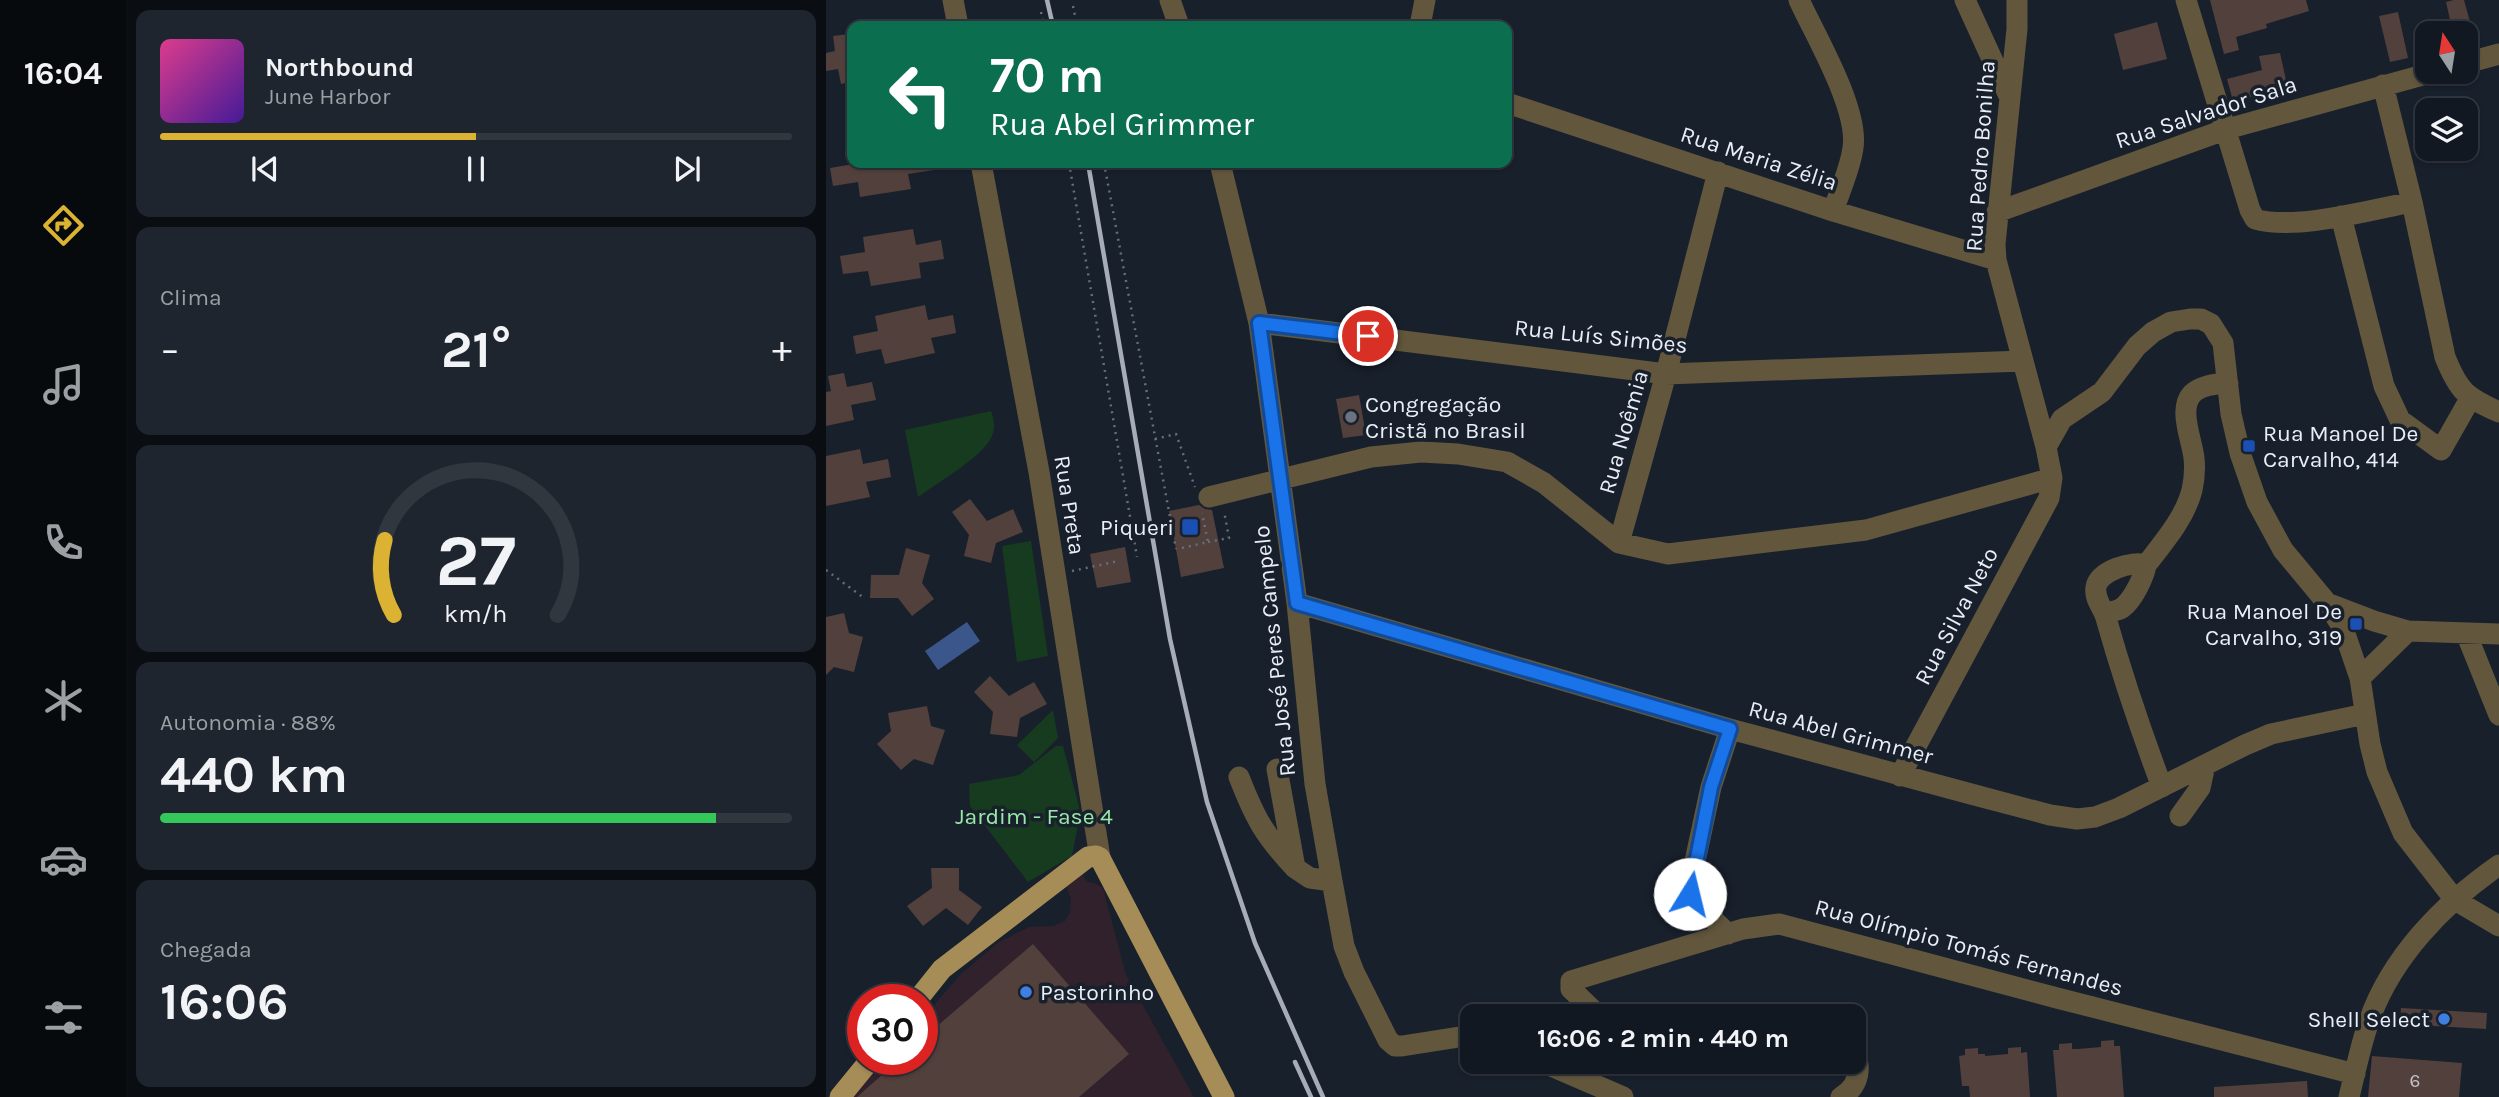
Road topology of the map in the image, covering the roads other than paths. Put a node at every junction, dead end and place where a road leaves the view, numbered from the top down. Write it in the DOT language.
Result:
graph roads {
  1 [pos="953,0"];
  2 [pos="1170,0"];
  3 [pos="1425,0"];
  4 [pos="1799,0"];
  5 [pos="1965,0"];
  6 [pos="2017,0"];
  7 [pos="2186,0"];
  8 [pos="957,21"];
  9 [pos="1177,21"];
  10 [pos="1421,21"];
  11 [pos="2499,54"];
  12 [pos="2478,60"];
  13 [pos="2415,77"];
  14 [pos="2383,85"];
  15 [pos="2009,96"];
  16 [pos="1512,105"];
  17 [pos="2227,129"];
  18 [pos="982,168"];
  19 [pos="1221,168"];
  20 [pos="1718,172"];
  21 [pos="2412,202"];
  22 [pos="1833,211"];
  23 [pos="1997,212"];
  24 [pos="2341,216"];
  25 [pos="1997,260"];
  26 [pos="1259,323"];
  27 [pos="2023,361"];
  28 [pos="1666,374"];
  29 [pos="2228,383"];
  30 [pos="2031,393"];
  31 [pos="2470,399"];
  32 [pos="2071,412"];
  33 [pos="2499,412"];
  34 [pos="2046,447"];
  35 [pos="2052,478"];
  36 [pos="1281,480"];
  37 [pos="1210,496"];
  38 [pos="1619,543"];
  39 [pos="2146,565"];
  40 [pos="1297,603"];
  41 [pos="2327,603"];
  42 [pos="2105,613"];
  43 [pos="2408,631"];
  44 [pos="2466,633"];
  45 [pos="2499,634"];
  46 [pos="2360,678"];
  47 [pos="2365,714"];
  48 [pos="2499,715"];
  49 [pos="1730,729"];
  50 [pos="2205,765"];
  51 [pos="1278,769"];
  52 [pos="1900,776"];
  53 [pos="1238,777"];
  54 [pos="2162,787"];
  55 [pos="2180,816"];
  56 [pos="1094,858"];
  57 [pos="2499,865"];
  58 [pos="1295,867"];
  59 [pos="1332,881"];
  60 [pos="2455,900"];
  61 [pos="2499,926"];
  62 [pos="1728,934"];
  63 [pos="930,984"];
  64 [pos="1587,1004"];
  65 [pos="1460,1037"];
  66 [pos="1562,1074"];
  67 [pos="1859,1074"];
  68 [pos="2354,1074"];
  69 [pos="858,1075"];
  70 [pos="1588,1090"];
  71 [pos="840,1097"];
  72 [pos="1224,1097"];
  73 [pos="1623,1097"];
  74 [pos="1841,1097"];
  75 [pos="2349,1097"];
  1 -- 8 [label="street"];
  2 -- 9 [label="street"];
  3 -- 10 [label="street"];
  4 -- 22 [label="street"];
  5 -- 15 [label="street"];
  6 -- 15 [label="street, Rua Pedro Bonilha"];
  7 -- 17 [label="street"];
  11 -- 12 [label="street"];
  13 -- 14 [label="street, Rua Salvador Sala"];
  14 -- 17 [label="street, Rua Salvador Sala"];
  14 -- 21 [label="street"];
  15 -- 23 [label="street, Rua Pedro Bonilha"];
  16 -- 20 [label="street, Rua Maria Zélia"];
  17 -- 23 [label="street, Rua Salvador Sala"];
  17 -- 24 [label="street"];
  18 -- 56 [label="street, Rua Preta"];
  19 -- 26 [label="street, Rua José Peres Campelo"];
  20 -- 22 [label="street, Rua Maria Zélia"];
  20 -- 28 [label="street, Rua Noêmia"];
  21 -- 24 [label="street"];
  21 -- 31 [label="street"];
  22 -- 25 [label="street, Rua Maria Zélia"];
  23 -- 25 [label="street, Rua Pedro Bonilha"];
  24 -- 31 [label="street"];
  25 -- 27 [label="street, Rua Pedro Bonilha"];
  26 -- 28 [label="street, Rua Luís Simões"];
  26 -- 36 [label="street, Rua José Peres Campelo"];
  27 -- 28 [label="street, Rua Luís Simões"];
  27 -- 30 [label="street, Rua Pedro Bonilha"];
  28 -- 38 [label="street, Rua Noêmia"];
  29 -- 32 [label="street"];
  29 -- 39 [label="street"];
  29 -- 41 [label="street"];
  30 -- 32 [label="street"];
  30 -- 34 [label="street, Rua Pedro Bonilha"];
  31 -- 33 [label="street"];
  32 -- 34 [label="street"];
  34 -- 35 [label="street, Rua Pedro Bonilha"];
  35 -- 38 [label="street"];
  35 -- 52 [label="street, Rua Silva Neto"];
  36 -- 37 [label="street"];
  36 -- 38 [label="street"];
  36 -- 40 [label="street, Rua José Peres Campelo"];
  39 -- 42 [label="street"];
  39 -- 42 [label="street"];
  40 -- 49 [label="street, Rua Abel Grimmer"];
  40 -- 59 [label="street, Rua José Peres Campelo"];
  41 -- 43 [label="street"];
  41 -- 46 [label="street"];
  42 -- 54 [label="street"];
  43 -- 44 [label="street"];
  43 -- 46 [label="street"];
  44 -- 45 [label="street"];
  44 -- 48 [label="street"];
  46 -- 47 [label="street"];
  47 -- 50 [label="street, Rua Abel Grimmer"];
  47 -- 60 [label="street"];
  49 -- 52 [label="street, Rua Abel Grimmer"];
  49 -- 62 [label="street"];
  50 -- 54 [label="street, Rua Abel Grimmer"];
  50 -- 55 [label="street"];
  51 -- 58 [label="street"];
  52 -- 54 [label="street, Rua Abel Grimmer"];
  53 -- 58 [label="street"];
  56 -- 63 [label="main road"];
  56 -- 72 [label="main road"];
  57 -- 60 [label="street"];
  58 -- 59 [label="street"];
  59 -- 65 [label="street, Rua José Peres Campelo"];
  60 -- 61 [label="street"];
  60 -- 68 [label="street"];
  62 -- 64 [label="street, Rua Olímpio Tomás Fernandes"];
  62 -- 68 [label="street, Rua Olímpio Tomás Fernandes"];
  66 -- 70 [label="street"];
  67 -- 74 [label="street"];
  68 -- 75 [label="street"];
  69 -- 71 [label="main road"];
  70 -- 73 [label="street"];
}
